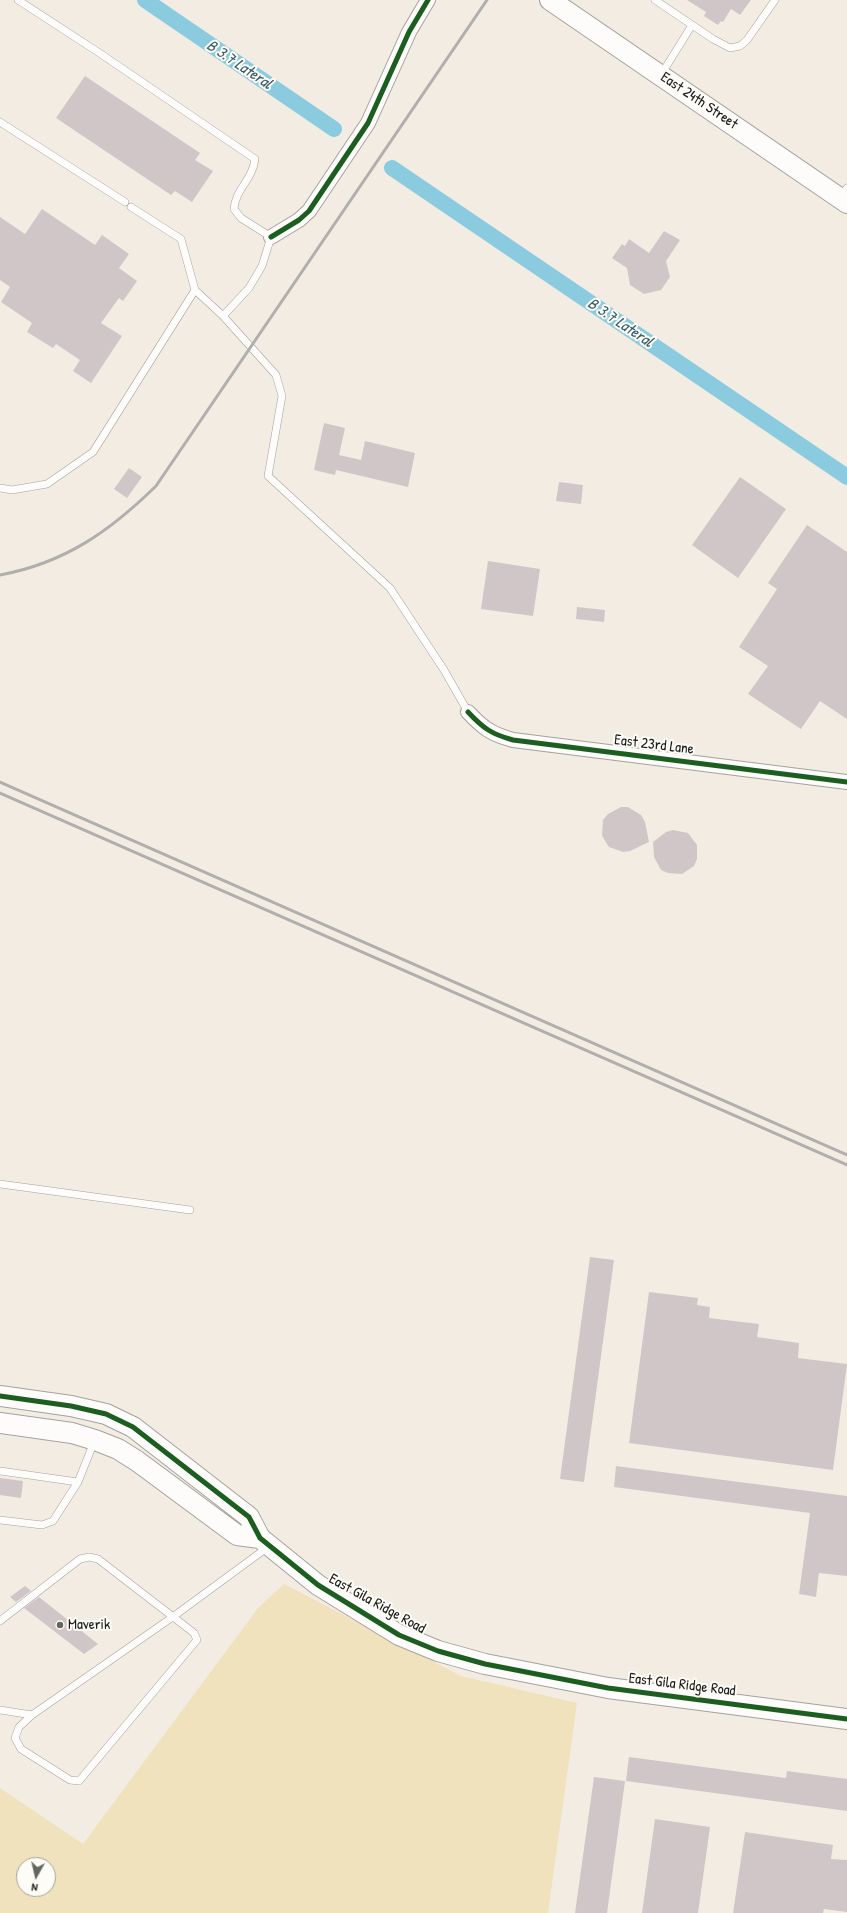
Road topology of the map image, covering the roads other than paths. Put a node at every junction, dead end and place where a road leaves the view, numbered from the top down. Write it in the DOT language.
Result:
graph roads {
  1 [pos="18,0"];
  2 [pos="428,0"];
  3 [pos="550,0"];
  4 [pos="655,0"];
  5 [pos="775,0"];
  6 [pos="692,25"];
  7 [pos="661,75"];
  8 [pos="0,122"];
  9 [pos="845,196"];
  10 [pos="271,237"];
  11 [pos="195,290"];
  12 [pos="223,316"];
  13 [pos="0,488"];
  14 [pos="468,712"];
  15 [pos="847,782"];
  16 [pos="0,1184"];
  17 [pos="190,1210"];
  18 [pos="0,1396"];
  19 [pos="0,1423"];
  20 [pos="95,1440"];
  21 [pos="0,1471"];
  22 [pos="78,1482"];
  23 [pos="0,1520"];
  24 [pos="265,1542"];
  25 [pos="174,1616"];
  26 [pos="0,1621"];
  27 [pos="0,1710"];
  28 [pos="32,1715"];
  29 [pos="847,1719"];
  1 -- 10 [label="lane"];
  2 -- 10 [label="street"];
  3 -- 7 [label="street, East 24th Street"];
  4 -- 6 [label="lane"];
  5 -- 6 [label="lane"];
  6 -- 7 [label="lane"];
  7 -- 9 [label="street, East 24th Street"];
  8 -- 11 [label="lane"];
  10 -- 12 [label="lane"];
  11 -- 12 [label="lane"];
  11 -- 13 [label="lane"];
  12 -- 14 [label="lane"];
  14 -- 15 [label="street, East 23rd Lane"];
  16 -- 17 [label="lane"];
  18 -- 24 [label="street, East Gila Ridge Road"];
  19 -- 20 [label="street"];
  20 -- 22 [label="lane"];
  20 -- 24 [label="street"];
  21 -- 22 [label="lane"];
  22 -- 23 [label="lane"];
  24 -- 25 [label="lane"];
  24 -- 29 [label="street, East Gila Ridge Road"];
  25 -- 26 [label="lane"];
  25 -- 28 [label="lane"];
  25 -- 28 [label="lane"];
  27 -- 28 [label="lane"];
}
